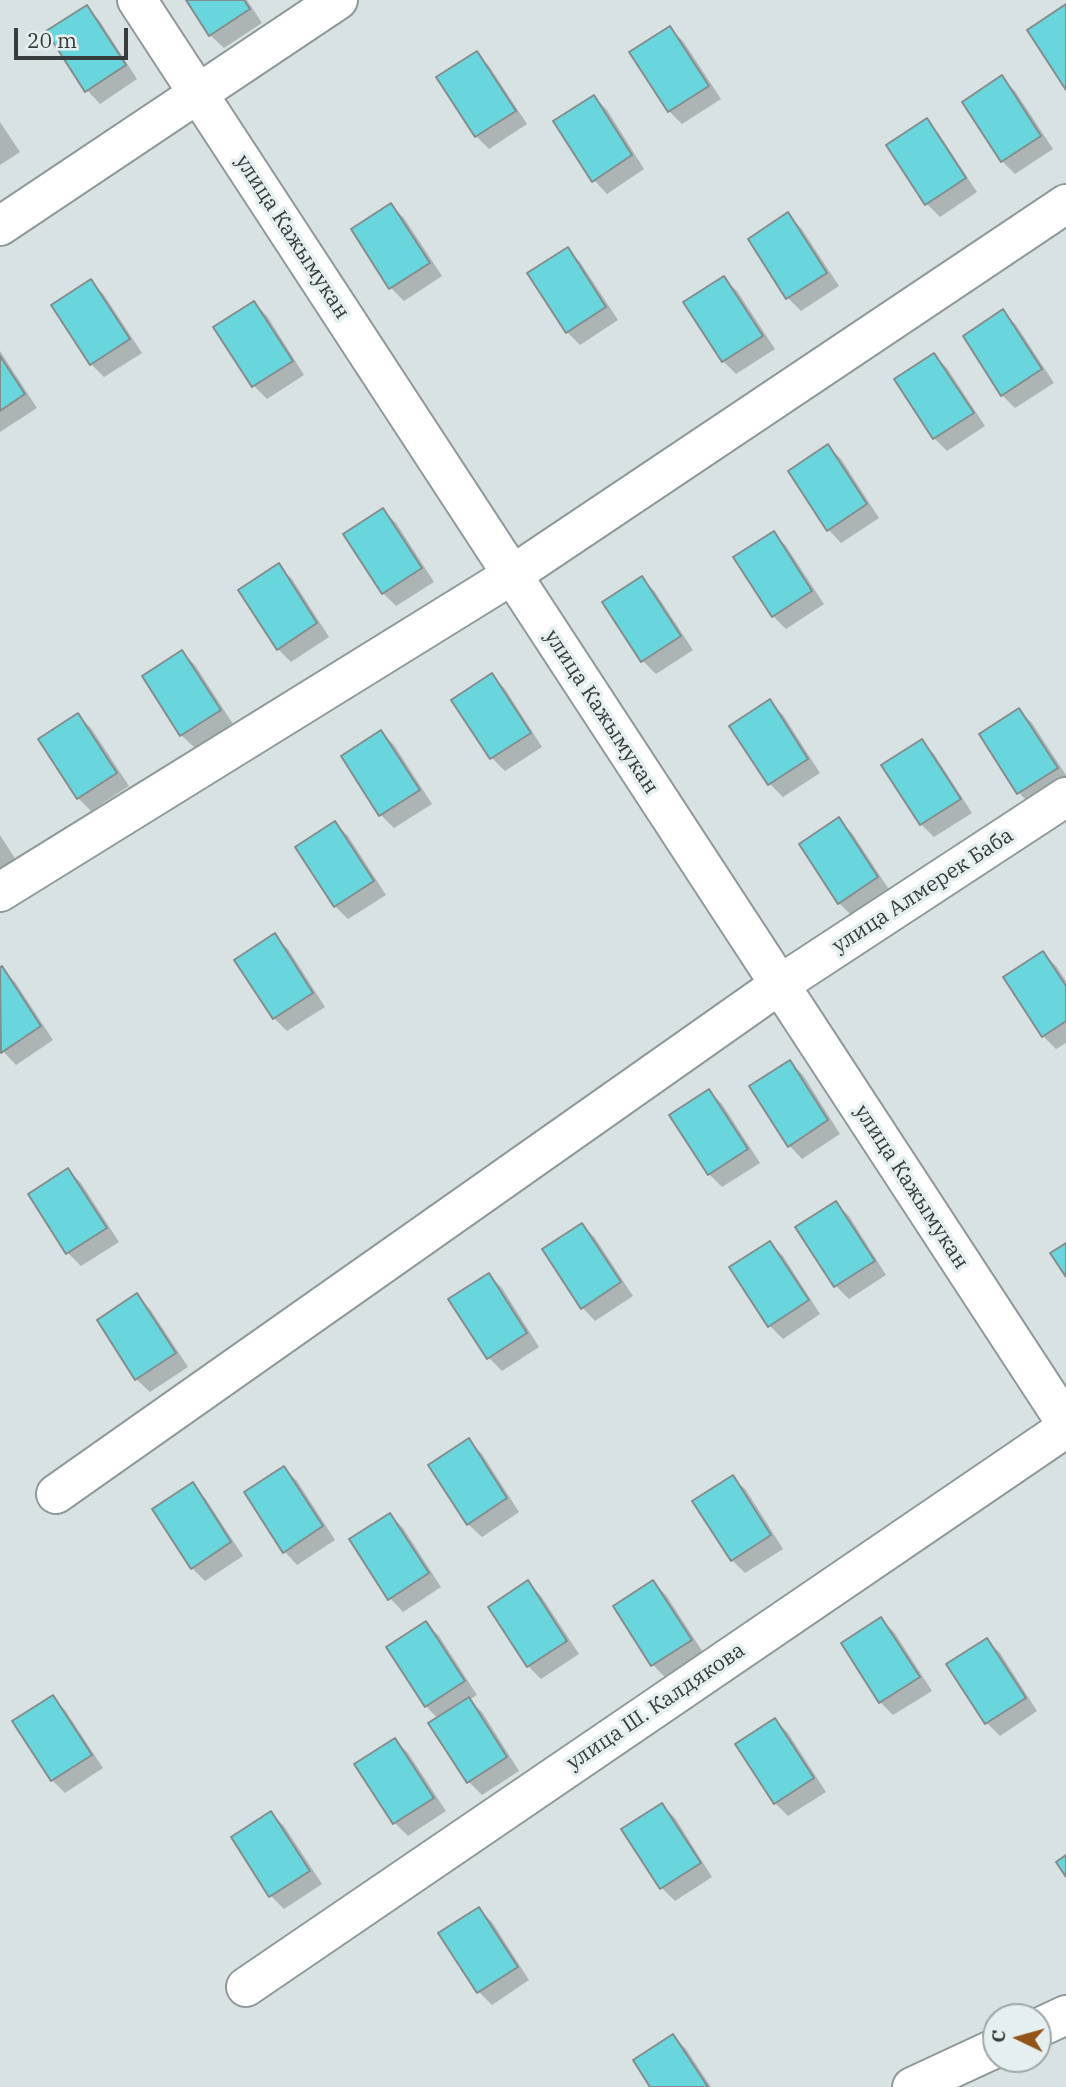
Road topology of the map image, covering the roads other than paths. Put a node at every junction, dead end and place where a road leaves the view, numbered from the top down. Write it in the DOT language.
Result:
graph roads {
  1 [pos="137,0"];
  2 [pos="338,0"];
  3 [pos="199,95"];
  4 [pos="1066,204"];
  5 [pos="0,226"];
  6 [pos="512,575"];
  7 [pos="1066,797"];
  8 [pos="0,892"];
  9 [pos="779,985"];
  10 [pos="1066,1426"];
  11 [pos="56,1494"];
  12 [pos="246,1987"];
  13 [pos="982,2054"];
  14 [pos="912,2087"];
  1 -- 3 [label="street, улица Кажымукан"];
  2 -- 3 [label="street"];
  3 -- 5 [label="street"];
  3 -- 6 [label="street, улица Кажымукан"];
  4 -- 6 [label="street"];
  6 -- 8 [label="street"];
  6 -- 9 [label="street, улица Кажымукан"];
  7 -- 9 [label="street, улица Алмерек Баба"];
  9 -- 10 [label="street, улица Кажымукан"];
  9 -- 11 [label="street, улица Алмерек Баба"];
  10 -- 12 [label="street, улица Ш. Калдякова"];
  13 -- 14 [label="street"];
}
